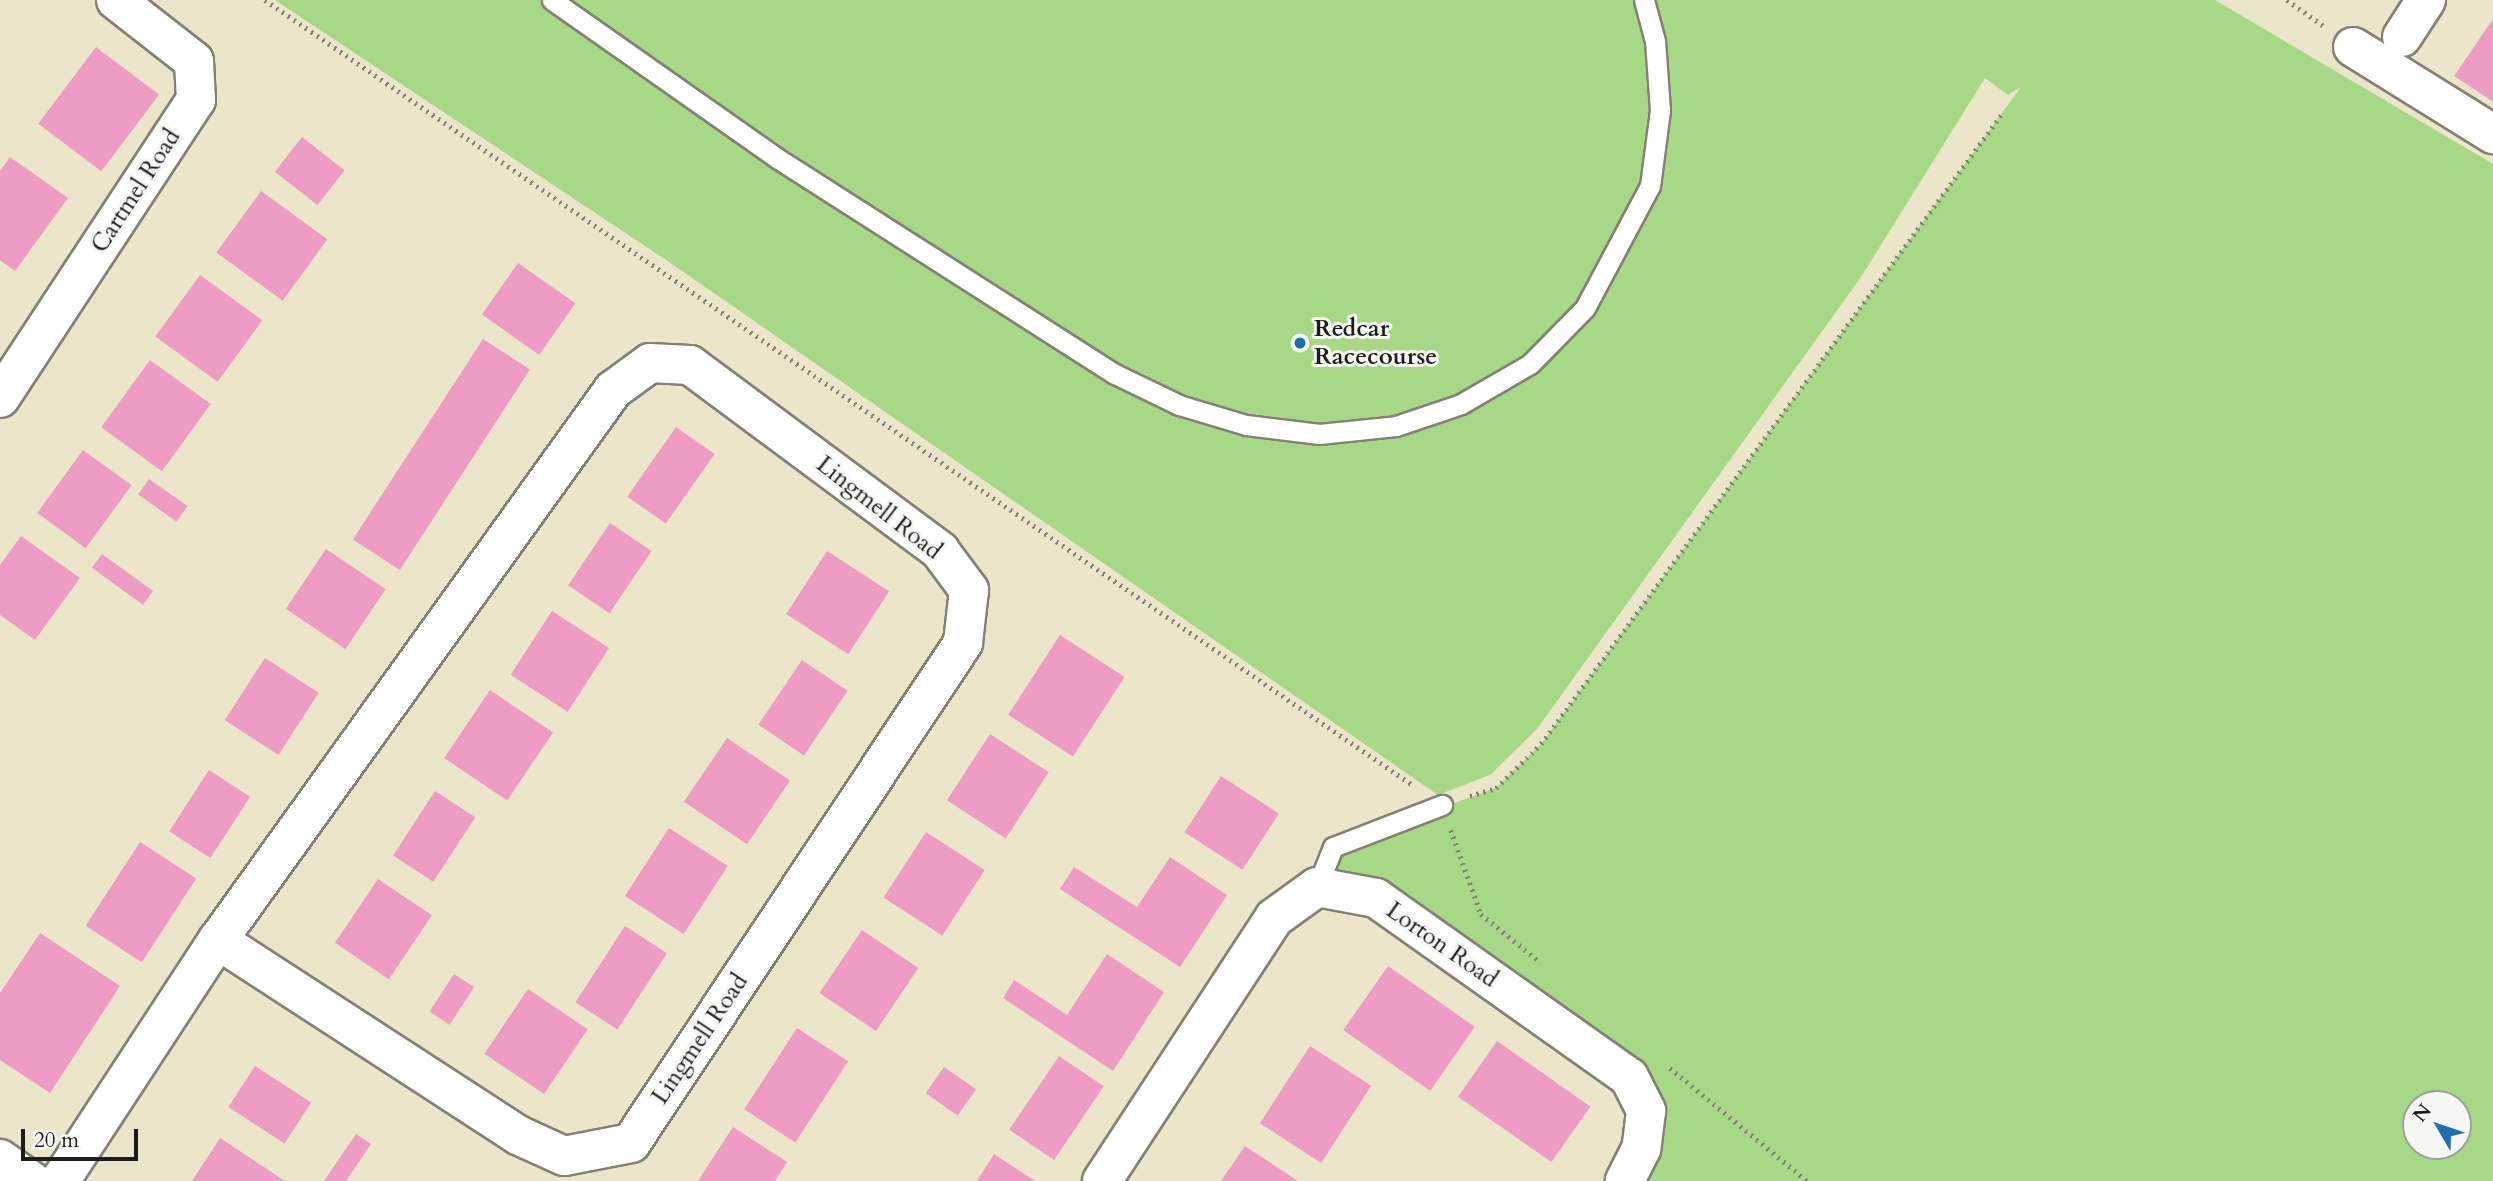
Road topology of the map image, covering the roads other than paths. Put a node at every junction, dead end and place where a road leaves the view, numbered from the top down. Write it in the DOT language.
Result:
graph roads {
  1 [pos="116,0"];
  2 [pos="552,0"];
  3 [pos="1643,0"];
  4 [pos="2426,0"];
  5 [pos="2402,37"];
  6 [pos="2353,47"];
  7 [pos="2493,134"];
  8 [pos="0,398"];
  9 [pos="1442,805"];
  10 [pos="1317,887"];
  11 [pos="218,940"];
  12 [pos="0,1159"];
  13 [pos="32,1181"];
  14 [pos="60,1181"];
  15 [pos="1102,1181"];
  16 [pos="1625,1181"];
  1 -- 8 [label="street, Cartmel Road"];
  2 -- 3 [label="lane"];
  4 -- 5 [label="street"];
  6 -- 7 [label="street"];
  9 -- 10 [label="lane"];
  10 -- 15 [label="street"];
  10 -- 16 [label="street, Lorton Road"];
  11 -- 11 [label="street, Lingmell Road"];
  11 -- 14 [label="street, Lingmell Road"];
  12 -- 13 [label="street"];
}
